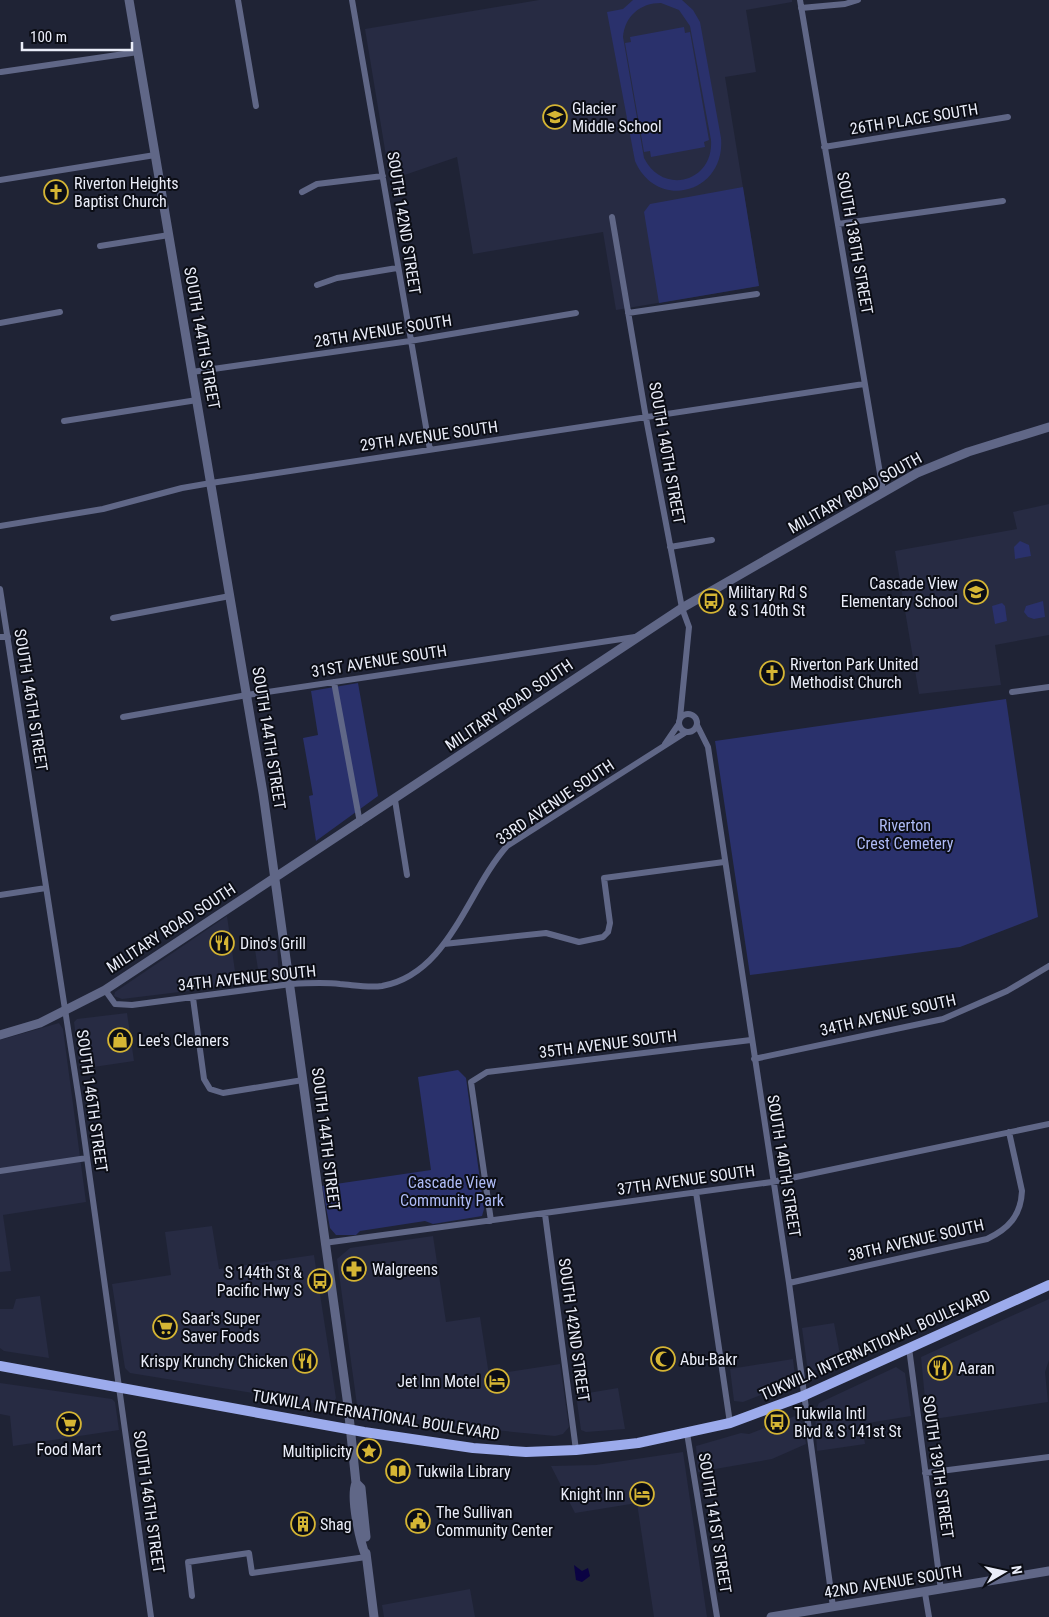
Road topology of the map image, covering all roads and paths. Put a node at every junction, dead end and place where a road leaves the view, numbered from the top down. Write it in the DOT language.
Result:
graph roads {
  1 [pos="129,0"];
  2 [pos="238,0"];
  3 [pos="352,0"];
  4 [pos="800,0"];
  5 [pos="858,0"];
  6 [pos="801,8"];
  7 [pos="138,52"];
  8 [pos="1,72"];
  9 [pos="256,106"];
  10 [pos="1008,118"];
  11 [pos="824,147"];
  12 [pos="155,156"];
  13 [pos="383,176"];
  14 [pos="0,180"];
  15 [pos="302,192"];
  16 [pos="1003,201"];
  17 [pos="612,217"];
  18 [pos="838,224"];
  19 [pos="169,235"];
  20 [pos="100,246"];
  21 [pos="397,268"];
  22 [pos="317,285"];
  23 [pos="757,294"];
  24 [pos="60,312"];
  25 [pos="576,313"];
  26 [pos="628,313"];
  27 [pos="0,324"];
  28 [pos="410,341"];
  29 [pos="192,372"];
  30 [pos="864,384"];
  31 [pos="197,400"];
  32 [pos="646,418"];
  33 [pos="64,421"];
  34 [pos="1049,427"];
  35 [pos="430,450"];
  36 [pos="211,483"];
  37 [pos="883,491"];
  38 [pos="0,526"];
  39 [pos="712,540"];
  40 [pos="670,547"];
  41 [pos="0,589"];
  42 [pos="230,596"];
  43 [pos="682,608"];
  44 [pos="113,618"];
  45 [pos="8,636"];
  46 [pos="639,636"];
  47 [pos="0,637"];
  48 [pos="334,682"];
  49 [pos="1049,687"];
  50 [pos="1012,692"];
  51 [pos="683,694"];
  52 [pos="247,695"];
  53 [pos="688,714"];
  54 [pos="124,717"];
  55 [pos="679,722"];
  56 [pos="694,730"];
  57 [pos="663,747"];
  58 [pos="395,800"];
  59 [pos="360,823"];
  60 [pos="724,862"];
  61 [pos="408,875"];
  62 [pos="276,877"];
  63 [pos="46,888"];
  64 [pos="0,895"];
  65 [pos="444,944"];
  66 [pos="1049,966"];
  67 [pos="290,984"];
  68 [pos="105,990"];
  69 [pos="193,998"];
  70 [pos="65,1012"];
  71 [pos="0,1035"];
  72 [pos="751,1040"];
  73 [pos="754,1059"];
  74 [pos="303,1080"];
  75 [pos="1049,1124"];
  76 [pos="1009,1132"];
  77 [pos="87,1158"];
  78 [pos="0,1171"];
  79 [pos="772,1182"];
  80 [pos="696,1192"];
  81 [pos="544,1214"];
  82 [pos="491,1221"];
  83 [pos="324,1243"];
  84 [pos="789,1283"];
  85 [pos="1049,1285"];
  86 [pos="909,1348"];
  87 [pos="0,1366"];
  88 [pos="120,1387"];
  89 [pos="804,1396"];
  90 [pos="730,1423"];
  91 [pos="350,1430"];
  92 [pos="687,1433"];
  93 [pos="576,1450"];
  94 [pos="1049,1457"];
  95 [pos="925,1473"];
  96 [pos="366,1557"];
  97 [pos="1049,1571"];
  98 [pos="941,1590"];
  99 [pos="925,1593"];
  100 [pos="192,1596"];
  101 [pos="833,1607"];
  102 [pos="821,1613"];
  103 [pos="151,1617"];
  104 [pos="374,1617"];
  105 [pos="717,1617"];
  106 [pos="771,1617"];
  107 [pos="929,1617"];
  1 -- 7 [label="street, SOUTH 144TH STREET"];
  2 -- 9 [label="street"];
  3 -- 13 [label="street, SOUTH 142ND STREET"];
  4 -- 6 [label="street, SOUTH 138TH STREET"];
  5 -- 6 [label="street"];
  6 -- 11 [label="street, SOUTH 138TH STREET"];
  7 -- 8 [label="street"];
  7 -- 12 [label="street, SOUTH 144TH STREET"];
  10 -- 11 [label="street, 26TH PLACE SOUTH"];
  11 -- 18 [label="street, SOUTH 138TH STREET"];
  12 -- 14 [label="street"];
  12 -- 19 [label="street, SOUTH 144TH STREET"];
  13 -- 15 [label="street"];
  13 -- 21 [label="street, SOUTH 142ND STREET"];
  16 -- 18 [label="street"];
  17 -- 26 [label="street, SOUTH 140TH STREET"];
  18 -- 30 [label="street, SOUTH 138TH STREET"];
  19 -- 20 [label="street"];
  19 -- 29 [label="street, SOUTH 144TH STREET"];
  21 -- 22 [label="street"];
  21 -- 28 [label="street, SOUTH 142ND STREET"];
  23 -- 26 [label="street"];
  24 -- 27 [label="street"];
  25 -- 28 [label="street, 28TH AVENUE SOUTH"];
  26 -- 32 [label="street, SOUTH 140TH STREET"];
  28 -- 29 [label="street, 28TH AVENUE SOUTH"];
  28 -- 35 [label="street, SOUTH 142ND STREET"];
  29 -- 31 [label="street, SOUTH 144TH STREET"];
  30 -- 32 [label="street, 29TH AVENUE SOUTH"];
  30 -- 37 [label="street, SOUTH 138TH STREET"];
  31 -- 33 [label="street"];
  31 -- 36 [label="street, SOUTH 144TH STREET"];
  32 -- 35 [label="street, 29TH AVENUE SOUTH"];
  32 -- 40 [label="street, SOUTH 140TH STREET"];
  34 -- 37 [label="street, MILITARY ROAD SOUTH"];
  35 -- 36 [label="street, 29TH AVENUE SOUTH"];
  36 -- 38 [label="street, 29TH AVENUE SOUTH"];
  36 -- 42 [label="street, SOUTH 144TH STREET"];
  37 -- 43 [label="street, MILITARY ROAD SOUTH"];
  39 -- 40 [label="street"];
  40 -- 43 [label="street, SOUTH 140TH STREET"];
  41 -- 45 [label="street, SOUTH 146TH STREET"];
  42 -- 44 [label="street"];
  42 -- 52 [label="street, SOUTH 144TH STREET"];
  43 -- 46 [label="street, MILITARY ROAD SOUTH"];
  43 -- 51 [label="street, SOUTH 140TH STREET"];
  45 -- 47 [label="street"];
  45 -- 63 [label="street, SOUTH 146TH STREET"];
  46 -- 48 [label="street, 31ST AVENUE SOUTH"];
  46 -- 58 [label="street, MILITARY ROAD SOUTH"];
  48 -- 52 [label="street, 31ST AVENUE SOUTH"];
  48 -- 59 [label="street"];
  49 -- 50 [label="street"];
  51 -- 53 [label="street, SOUTH 140TH STREET"];
  51 -- 55 [label="street, SOUTH 140TH STREET"];
  52 -- 54 [label="street, 31ST AVENUE SOUTH"];
  52 -- 62 [label="street, SOUTH 144TH STREET"];
  53 -- 55 [label="street"];
  53 -- 56 [label="street"];
  55 -- 56 [label="street"];
  55 -- 57 [label="street, 33RD AVENUE SOUTH"];
  56 -- 57 [label="street, 33RD AVENUE SOUTH"];
  56 -- 60 [label="street, SOUTH 140TH STREET"];
  57 -- 65 [label="street, 33RD AVENUE SOUTH"];
  58 -- 59 [label="street, MILITARY ROAD SOUTH"];
  58 -- 61 [label="street"];
  59 -- 62 [label="street, MILITARY ROAD SOUTH"];
  60 -- 65 [label="street"];
  60 -- 72 [label="street, SOUTH 140TH STREET"];
  62 -- 67 [label="street, SOUTH 144TH STREET"];
  62 -- 68 [label="street, MILITARY ROAD SOUTH"];
  63 -- 64 [label="street"];
  63 -- 70 [label="street, SOUTH 146TH STREET"];
  65 -- 67 [label="street, 34TH AVENUE SOUTH"];
  66 -- 73 [label="street, 34TH AVENUE SOUTH"];
  67 -- 69 [label="street, 34TH AVENUE SOUTH"];
  67 -- 74 [label="street, SOUTH 144TH STREET"];
  68 -- 69 [label="street, 34TH AVENUE SOUTH"];
  68 -- 70 [label="street, MILITARY ROAD SOUTH"];
  69 -- 74 [label="street"];
  70 -- 71 [label="street, MILITARY ROAD SOUTH"];
  70 -- 77 [label="street, SOUTH 146TH STREET"];
  72 -- 73 [label="street, SOUTH 140TH STREET"];
  72 -- 82 [label="street, 35TH AVENUE SOUTH"];
  73 -- 79 [label="street, SOUTH 140TH STREET"];
  74 -- 83 [label="street, SOUTH 144TH STREET"];
  75 -- 76 [label="street, 37TH AVENUE SOUTH"];
  76 -- 79 [label="street, 37TH AVENUE SOUTH"];
  76 -- 84 [label="street, 38TH AVENUE SOUTH"];
  77 -- 78 [label="street"];
  77 -- 88 [label="street, SOUTH 146TH STREET"];
  79 -- 80 [label="street, 37TH AVENUE SOUTH"];
  79 -- 84 [label="street, SOUTH 140TH STREET"];
  80 -- 81 [label="street, 37TH AVENUE SOUTH"];
  80 -- 90 [label="street"];
  81 -- 82 [label="street, 37TH AVENUE SOUTH"];
  81 -- 93 [label="street, SOUTH 142ND STREET"];
  82 -- 83 [label="street, 37TH AVENUE SOUTH"];
  83 -- 91 [label="street, SOUTH 144TH STREET"];
  84 -- 89 [label="street, SOUTH 140TH STREET"];
  85 -- 86 [label="main road, TUKWILA INTERNATIONAL BOULEVARD"];
  86 -- 89 [label="main road, TUKWILA INTERNATIONAL BOULEVARD"];
  86 -- 95 [label="street, SOUTH 139TH STREET"];
  87 -- 88 [label="main road, TUKWILA INTERNATIONAL BOULEVARD"];
  88 -- 91 [label="main road, TUKWILA INTERNATIONAL BOULEVARD"];
  88 -- 103 [label="street, SOUTH 146TH STREET"];
  89 -- 90 [label="main road, TUKWILA INTERNATIONAL BOULEVARD"];
  89 -- 101 [label="street, SOUTH 140TH STREET"];
  90 -- 92 [label="main road, TUKWILA INTERNATIONAL BOULEVARD"];
  91 -- 93 [label="main road, TUKWILA INTERNATIONAL BOULEVARD"];
  91 -- 96 [label="street, SOUTH 144TH STREET"];
  92 -- 93 [label="main road, TUKWILA INTERNATIONAL BOULEVARD"];
  92 -- 105 [label="street, SOUTH 141ST STREET"];
  94 -- 95 [label="street"];
  95 -- 98 [label="street, SOUTH 139TH STREET"];
  96 -- 100 [label="street"];
  96 -- 104 [label="street, SOUTH 144TH STREET"];
  97 -- 98 [label="street, 42ND AVENUE SOUTH"];
  98 -- 99 [label="street, 42ND AVENUE SOUTH"];
  99 -- 101 [label="street, 42ND AVENUE SOUTH"];
  99 -- 107 [label="street"];
  101 -- 102 [label="street, 42ND AVENUE SOUTH"];
  102 -- 106 [label="street, 42ND AVENUE SOUTH"];
}
